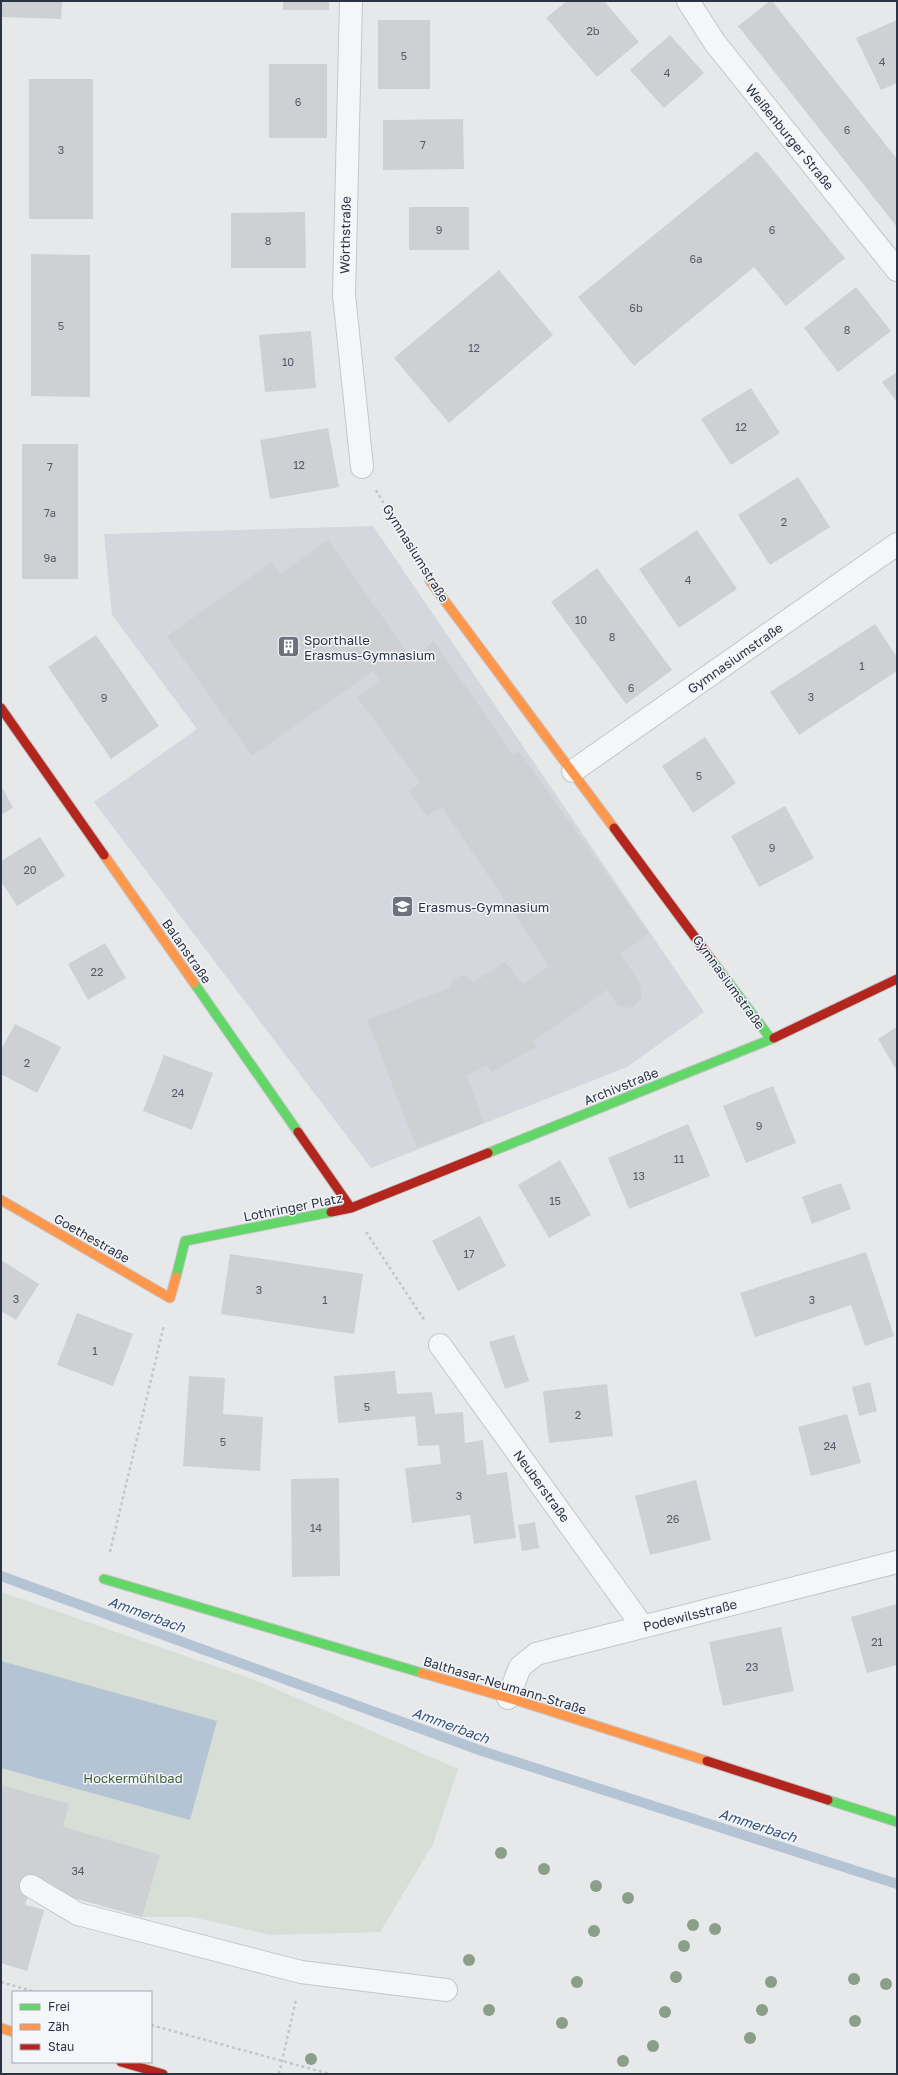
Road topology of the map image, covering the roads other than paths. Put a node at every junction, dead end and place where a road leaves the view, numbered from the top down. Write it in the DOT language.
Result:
graph roads {
  1 [pos="351,1"];
  2 [pos="688,1"];
  3 [pos="897,270"];
  4 [pos="362,467"];
  5 [pos="897,544"];
  6 [pos="430,581"];
  7 [pos="1,708"];
  8 [pos="573,771"];
  9 [pos="897,979"];
  10 [pos="771,1039"];
  11 [pos="1,1200"];
  12 [pos="351,1208"];
  13 [pos="170,1298"];
  14 [pos="440,1345"];
  15 [pos="897,1562"];
  16 [pos="104,1579"];
  17 [pos="643,1627"];
  18 [pos="508,1698"];
  19 [pos="897,1822"];
  20 [pos="31,1886"];
  21 [pos="446,1990"];
  22 [pos="1,2028"];
  23 [pos="12,2032"];
  24 [pos="124,2063"];
  25 [pos="163,2074"];
  1 -- 4 [label="street, Wörthstraße"];
  2 -- 3 [label="street, Weißenburger Straße"];
  5 -- 8 [label="street, Gymnasiumstraße"];
  6 -- 8 [label="street, Gymnasiumstraße"];
  7 -- 12 [label="street, Balanstraße"];
  8 -- 10 [label="street, Gymnasiumstraße"];
  9 -- 10 [label="street, Archivstraße"];
  10 -- 12 [label="street, Archivstraße"];
  11 -- 13 [label="street, Goethestraße"];
  12 -- 13 [label="street, Lothringer Platz"];
  14 -- 17 [label="street, Neuberstraße"];
  15 -- 17 [label="street, Podewilsstraße"];
  16 -- 18 [label="street, Balthasar-Neumann-Straße"];
  17 -- 18 [label="street, Podewilsstraße"];
  18 -- 19 [label="street, Balthasar-Neumann-Straße"];
  20 -- 21 [label="street"];
  22 -- 23 [label="street"];
  24 -- 25 [label="street"];
}
